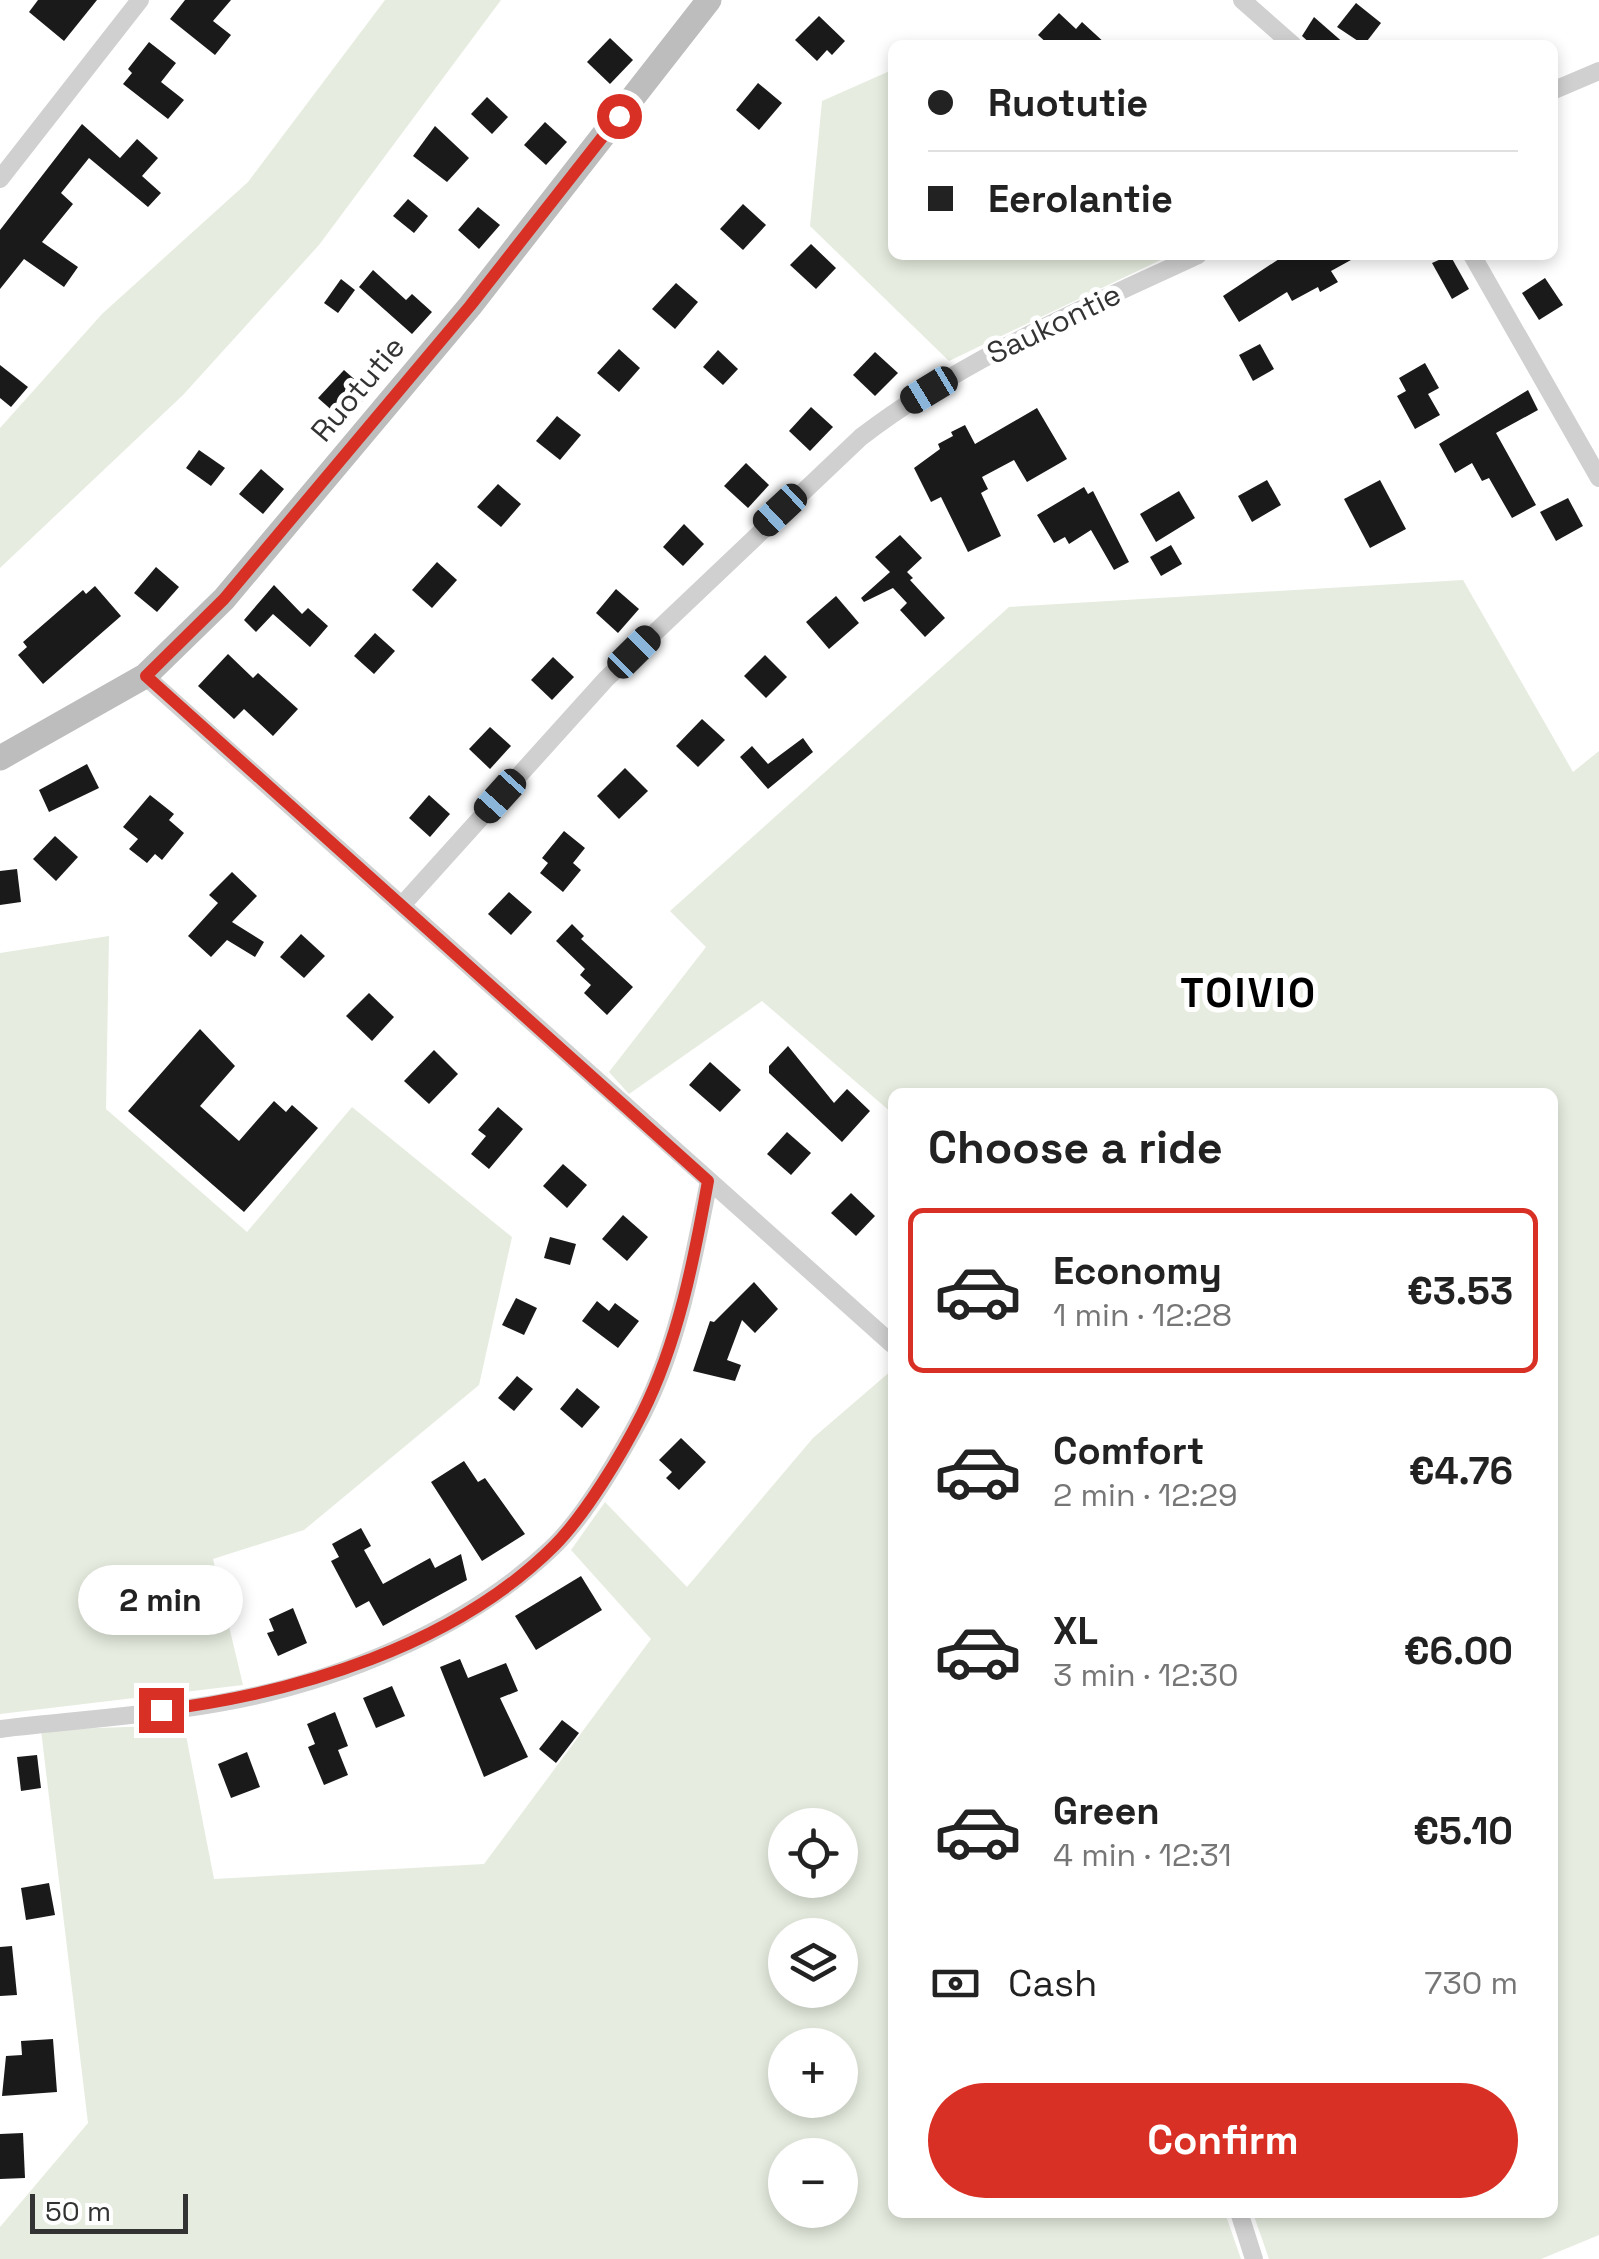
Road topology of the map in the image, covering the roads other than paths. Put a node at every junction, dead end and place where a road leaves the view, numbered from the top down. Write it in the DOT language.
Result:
graph roads {
  1 [pos="140,0"];
  2 [pos="709,0"];
  3 [pos="1242,0"];
  4 [pos="1287,40"];
  5 [pos="1599,71"];
  6 [pos="1558,89"];
  7 [pos="0,179"];
  8 [pos="1187,260"];
  9 [pos="1475,260"];
  10 [pos="1599,478"];
  11 [pos="146,676"];
  12 [pos="0,758"];
  13 [pos="403,904"];
  14 [pos="708,1181"];
  15 [pos="888,1340"];
  16 [pos="0,1729"];
  17 [pos="1241,2218"];
  18 [pos="1254,2259"];
  1 -- 7 [label="street"];
  2 -- 11 [label="street, Ruotutie"];
  3 -- 4 [label="street"];
  5 -- 6 [label="street"];
  8 -- 13 [label="street, Saukontie"];
  9 -- 10 [label="street"];
  11 -- 12 [label="street, Ruotutie"];
  11 -- 13 [label="street"];
  13 -- 14 [label="street"];
  14 -- 15 [label="street"];
  14 -- 16 [label="street"];
  17 -- 18 [label="street"];
}
